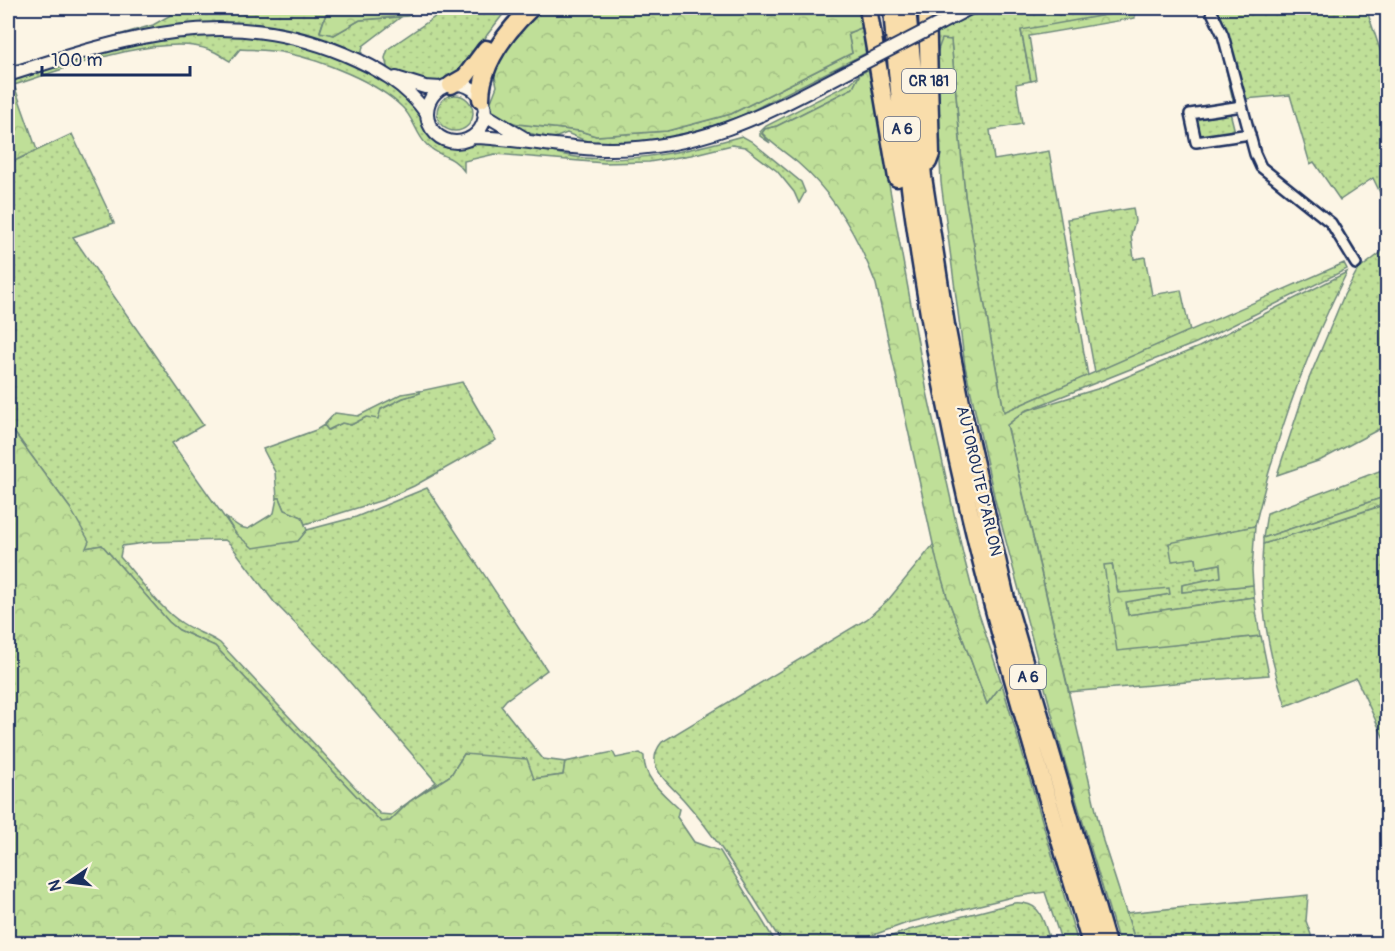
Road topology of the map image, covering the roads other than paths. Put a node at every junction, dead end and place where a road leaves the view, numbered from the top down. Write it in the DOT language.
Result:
graph roads {
  1 [pos="517,8"];
  2 [pos="531,8"];
  3 [pos="868,8"];
  4 [pos="892,8"];
  5 [pos="907,8"];
  6 [pos="927,8"];
  7 [pos="970,8"];
  8 [pos="1210,8"];
  9 [pos="8,75"];
  10 [pos="389,76"];
  11 [pos="446,86"];
  12 [pos="482,106"];
  13 [pos="1242,106"];
  14 [pos="427,114"];
  15 [pos="1250,134"];
  16 [pos="472,137"];
  17 [pos="527,140"];
  18 [pos="922,177"];
  19 [pos="918,251"];
  20 [pos="1356,264"];
  21 [pos="1091,944"];
  22 [pos="1107,944"];
  1 -- 11 [label="highway"];
  2 -- 12 [label="highway"];
  3 -- 19 [label="highway, A 6"];
  4 -- 19 [label="highway, AUTOROUTE D'ARLON / A 6"];
  5 -- 18 [label="highway, AUTOROUTE D'ARLON / A 6"];
  6 -- 18 [label="highway, CR 181"];
  7 -- 17 [label="main road, CR 181, bridge"];
  8 -- 13 [label="street"];
  9 -- 10 [label="main road"];
  10 -- 11 [label="main road"];
  10 -- 14 [label="main road"];
  11 -- 12 [label="main road"];
  11 -- 14 [label="main road"];
  12 -- 16 [label="main road"];
  12 -- 17 [label="main road, CR 181"];
  13 -- 15 [label="street"];
  13 -- 15 [label="street"];
  14 -- 16 [label="main road"];
  15 -- 20 [label="street"];
  16 -- 17 [label="main road, CR 181"];
  18 -- 22 [label="highway, AUTOROUTE D'ARLON / A 6"];
  19 -- 21 [label="highway, AUTOROUTE D'ARLON / A 6"];
}
